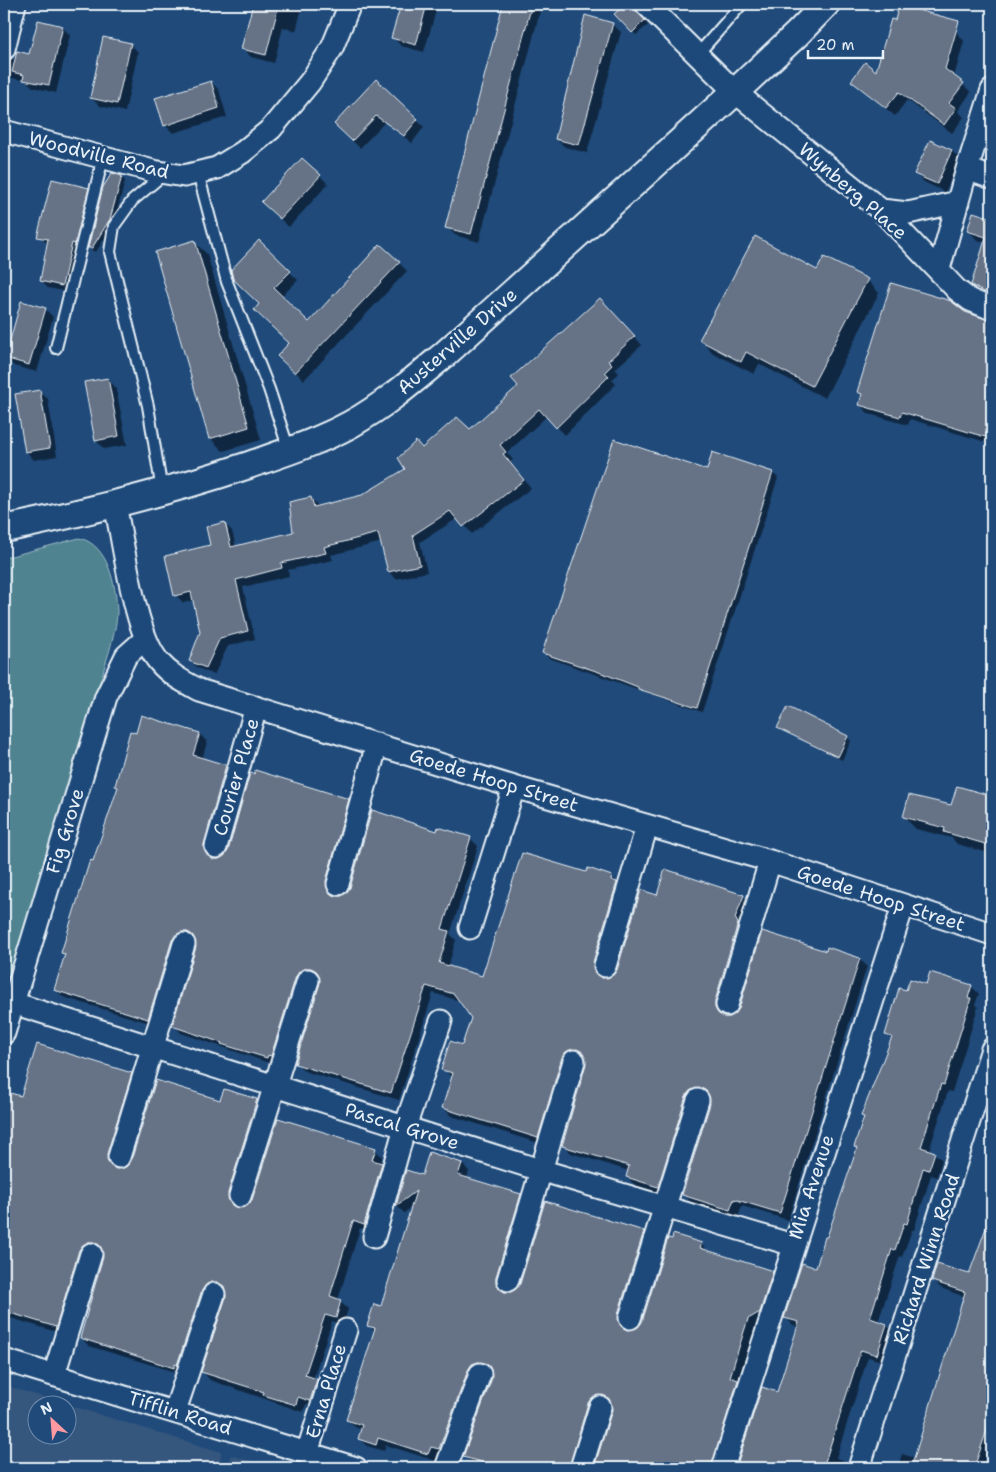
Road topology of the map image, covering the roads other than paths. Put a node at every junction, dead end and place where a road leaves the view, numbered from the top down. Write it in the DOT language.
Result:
graph roads {
  1 [pos="15,4"];
  2 [pos="350,4"];
  3 [pos="646,4"];
  4 [pos="742,4"];
  5 [pos="826,4"];
  6 [pos="4,49"];
  7 [pos="697,55"];
  8 [pos="992,90"];
  9 [pos="735,92"];
  10 [pos="4,131"];
  11 [pos="103,158"];
  12 [pos="967,169"];
  13 [pos="198,172"];
  14 [pos="165,173"];
  15 [pos="992,178"];
  16 [pos="958,202"];
  17 [pos="881,210"];
  18 [pos="939,269"];
  19 [pos="992,309"];
  20 [pos="56,348"];
  21 [pos="290,451"];
  22 [pos="162,491"];
  23 [pos="115,505"];
  24 [pos="4,529"];
  25 [pos="144,638"];
  26 [pos="256,707"];
  27 [pos="377,744"];
  28 [pos="514,787"];
  29 [pos="647,826"];
  30 [pos="216,847"];
  31 [pos="770,861"];
  32 [pos="338,884"];
  33 [pos="903,906"];
  34 [pos="470,928"];
  35 [pos="992,934"];
  36 [pos="184,944"];
  37 [pos="605,966"];
  38 [pos="308,980"];
  39 [pos="13,1003"];
  40 [pos="727,1004"];
  41 [pos="440,1021"];
  42 [pos="4,1033"];
  43 [pos="152,1048"];
  44 [pos="992,1049"];
  45 [pos="574,1061"];
  46 [pos="275,1086"];
  47 [pos="698,1100"];
  48 [pos="405,1127"];
  49 [pos="118,1157"];
  50 [pos="540,1170"];
  51 [pos="240,1196"];
  52 [pos="665,1206"];
  53 [pos="374,1237"];
  54 [pos="792,1245"];
  55 [pos="91,1254"];
  56 [pos="508,1280"];
  57 [pos="214,1294"];
  58 [pos="630,1318"];
  59 [pos="346,1330"];
  60 [pos="4,1360"];
  61 [pos="480,1374"];
  62 [pos="54,1375"];
  63 [pos="600,1407"];
  64 [pos="175,1411"];
  65 [pos="307,1453"];
  66 [pos="356,1468"];
  67 [pos="446,1468"];
  68 [pos="582,1468"];
  69 [pos="723,1468"];
  70 [pos="859,1468"];
  1 -- 6 [label="street"];
  2 -- 13 [label="street, Woodville Road"];
  3 -- 7 [label="street, Wynberg Place"];
  4 -- 7 [label="lane"];
  5 -- 9 [label="street, Austerville Drive"];
  7 -- 9 [label="street, Wynberg Place"];
  8 -- 12 [label="street"];
  9 -- 17 [label="street, Wynberg Place"];
  9 -- 21 [label="street, Austerville Drive"];
  10 -- 11 [label="street, Woodville Road"];
  11 -- 14 [label="street, Woodville Road"];
  11 -- 20 [label="lane"];
  12 -- 15 [label="street"];
  12 -- 16 [label="street"];
  13 -- 14 [label="street, Woodville Road"];
  13 -- 21 [label="lane"];
  14 -- 22 [label="lane"];
  16 -- 17 [label="street"];
  16 -- 18 [label="street"];
  17 -- 18 [label="street, Wynberg Place"];
  18 -- 19 [label="street, Wynberg Place"];
  21 -- 22 [label="street, Austerville Drive"];
  22 -- 23 [label="street, Austerville Drive"];
  23 -- 24 [label="street, Austerville Drive"];
  23 -- 25 [label="street, Goede Hoop Street"];
  25 -- 26 [label="street, Goede Hoop Street"];
  25 -- 39 [label="street, Fig Grove"];
  26 -- 27 [label="street, Goede Hoop Street"];
  26 -- 30 [label="street, Courier Place"];
  27 -- 28 [label="street, Goede Hoop Street"];
  27 -- 32 [label="street"];
  28 -- 29 [label="street, Goede Hoop Street"];
  28 -- 34 [label="street"];
  29 -- 31 [label="street, Goede Hoop Street"];
  29 -- 37 [label="street"];
  31 -- 33 [label="street, Goede Hoop Street"];
  31 -- 40 [label="street"];
  33 -- 35 [label="street, Goede Hoop Street"];
  33 -- 54 [label="street, Mia Avenue"];
  36 -- 43 [label="street"];
  38 -- 46 [label="street"];
  39 -- 42 [label="street, Fig Grove"];
  39 -- 43 [label="street, Pascal Grove"];
  41 -- 48 [label="street"];
  43 -- 46 [label="street, Pascal Grove"];
  43 -- 49 [label="street"];
  44 -- 70 [label="street, Richard Winn Road"];
  45 -- 50 [label="street"];
  46 -- 48 [label="street, Pascal Grove"];
  46 -- 51 [label="street"];
  47 -- 52 [label="street"];
  48 -- 50 [label="street, Pascal Grove"];
  48 -- 53 [label="street"];
  50 -- 52 [label="street, Pascal Grove"];
  50 -- 56 [label="street"];
  52 -- 54 [label="street, Pascal Grove"];
  52 -- 58 [label="street"];
  54 -- 69 [label="street, Mia Avenue"];
  55 -- 62 [label="street"];
  57 -- 64 [label="street"];
  59 -- 65 [label="street, Erna Place"];
  60 -- 62 [label="street, Tifflin Road"];
  61 -- 67 [label="street"];
  62 -- 64 [label="street, Tifflin Road"];
  63 -- 68 [label="street"];
  64 -- 65 [label="street, Tifflin Road"];
  65 -- 66 [label="street, Tifflin Road"];
}
